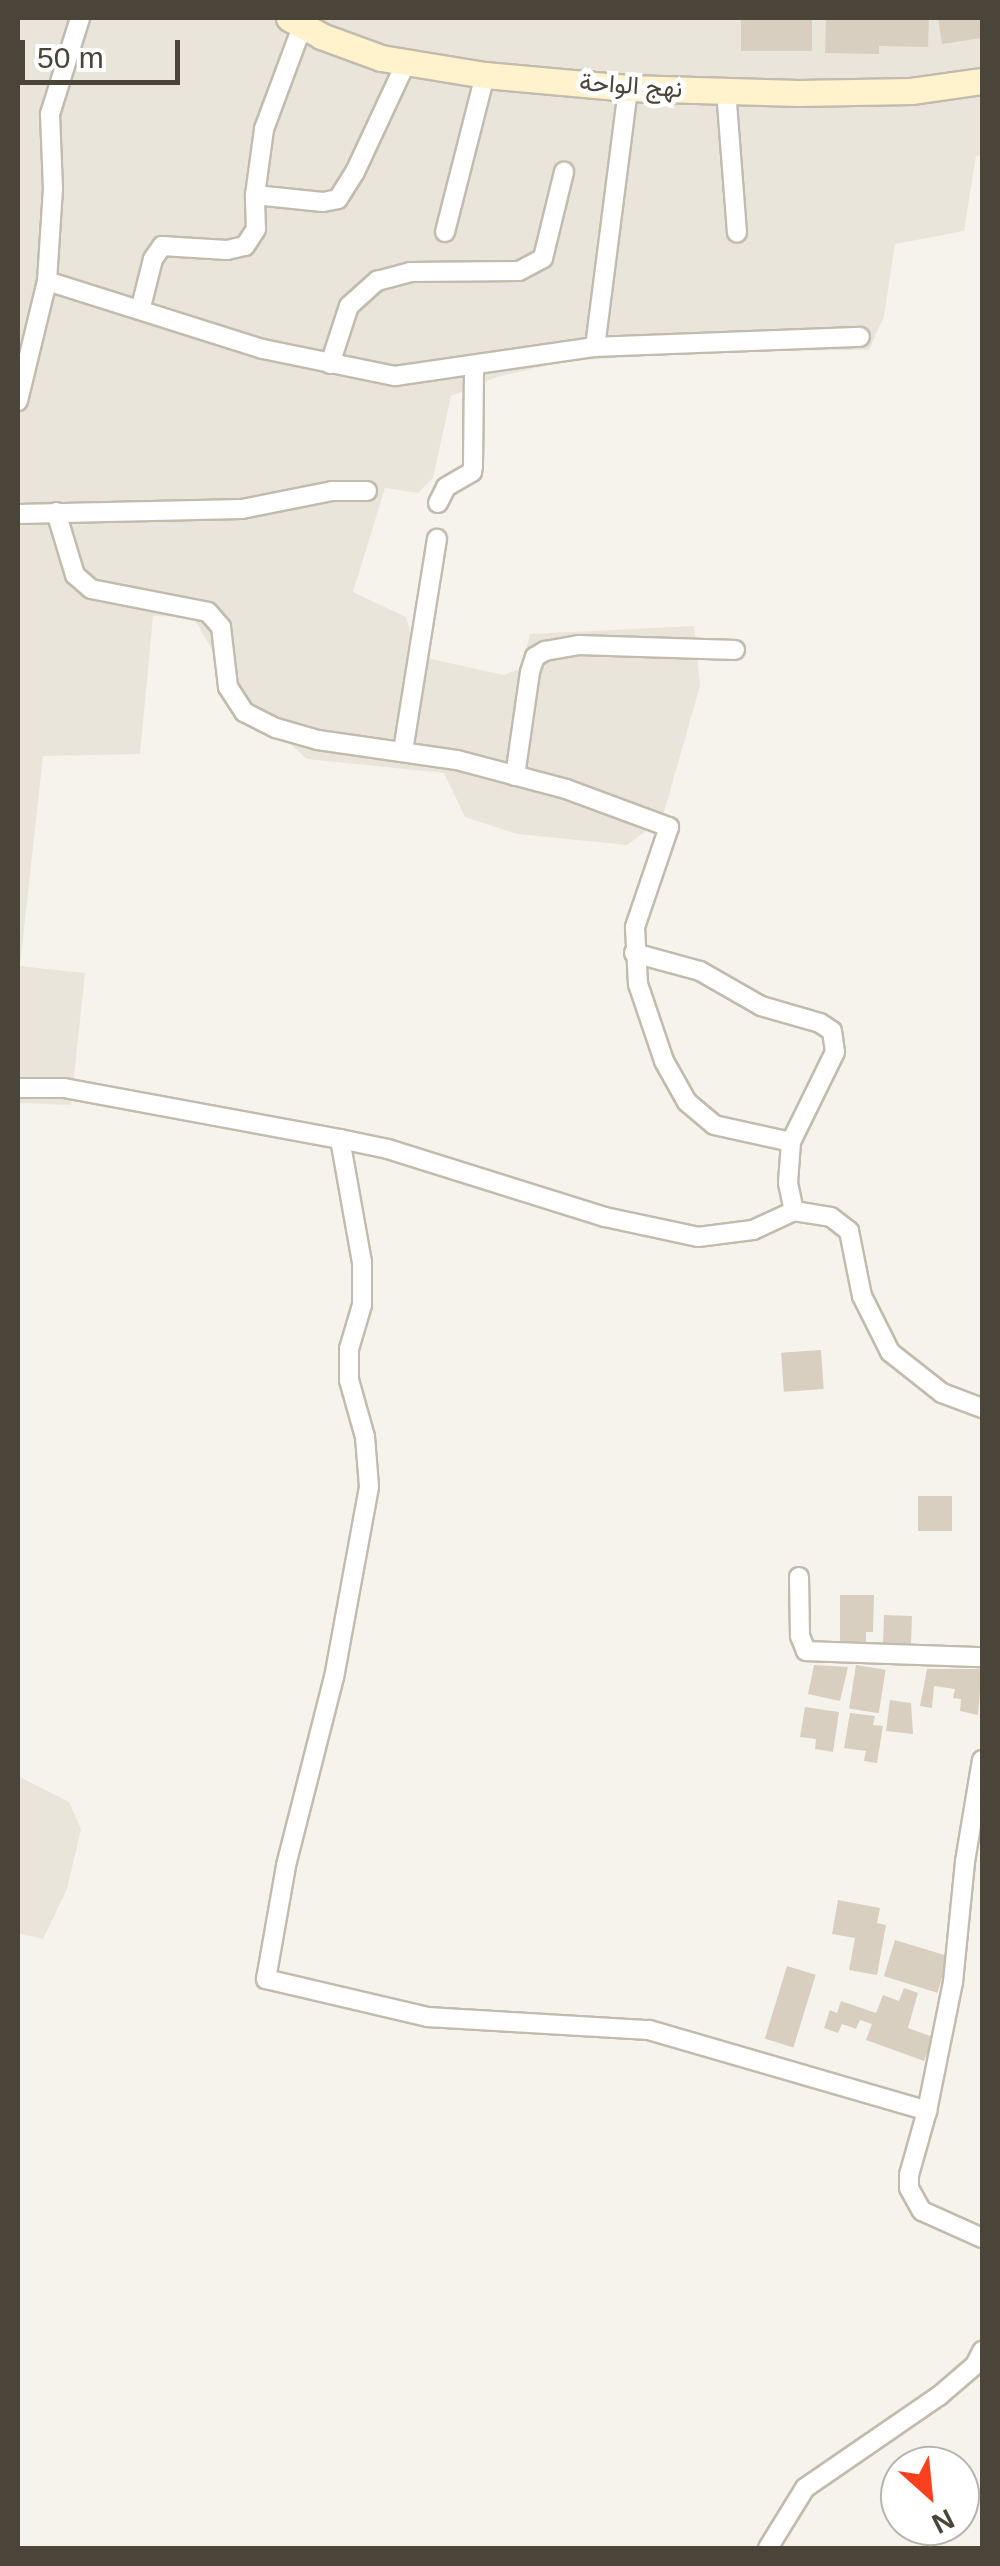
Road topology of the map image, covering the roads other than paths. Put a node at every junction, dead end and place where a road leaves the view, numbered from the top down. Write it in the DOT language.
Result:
graph roads {
  1 [pos="80,18"];
  2 [pos="296,22"];
  3 [pos="405,64"];
  4 [pos="485,75"];
  5 [pos="982,80"];
  6 [pos="628,88"];
  7 [pos="726,90"];
  8 [pos="564,172"];
  9 [pos="255,195"];
  10 [pos="445,232"];
  11 [pos="737,233"];
  12 [pos="47,281"];
  13 [pos="140,307"];
  14 [pos="860,337"];
  15 [pos="594,347"];
  16 [pos="22,360"];
  17 [pos="330,364"];
  18 [pos="474,366"];
  19 [pos="18,401"];
  20 [pos="367,491"];
  21 [pos="438,503"];
  22 [pos="56,512"];
  23 [pos="18,514"];
  24 [pos="437,539"];
  25 [pos="735,650"];
  26 [pos="402,752"];
  27 [pos="515,776"];
  28 [pos="634,952"];
  29 [pos="18,1088"];
  30 [pos="340,1140"];
  31 [pos="792,1142"];
  32 [pos="794,1211"];
  33 [pos="982,1408"];
  34 [pos="799,1577"];
  35 [pos="982,1658"];
  36 [pos="982,1760"];
  37 [pos="927,2111"];
  38 [pos="982,2238"];
  39 [pos="982,2351"];
  40 [pos="768,2548"];
  1 -- 12 [label="street"];
  2 -- 3 [label="street, نهج الواحة"];
  2 -- 9 [label="street"];
  3 -- 4 [label="street, نهج الواحة"];
  3 -- 9 [label="street"];
  4 -- 6 [label="street, نهج الواحة"];
  4 -- 10 [label="street"];
  5 -- 7 [label="street, نهج الواحة"];
  6 -- 7 [label="street, نهج الواحة"];
  6 -- 15 [label="street"];
  7 -- 11 [label="street"];
  8 -- 17 [label="street"];
  9 -- 13 [label="street"];
  12 -- 13 [label="street"];
  12 -- 16 [label="street"];
  13 -- 17 [label="street"];
  14 -- 15 [label="street"];
  15 -- 18 [label="street"];
  16 -- 19 [label="street"];
  17 -- 18 [label="street"];
  18 -- 21 [label="street"];
  20 -- 22 [label="street"];
  22 -- 23 [label="street"];
  22 -- 26 [label="street"];
  24 -- 26 [label="street"];
  25 -- 27 [label="street"];
  26 -- 27 [label="street"];
  27 -- 28 [label="street"];
  28 -- 31 [label="street"];
  28 -- 31 [label="street"];
  29 -- 30 [label="street"];
  30 -- 32 [label="street"];
  30 -- 37 [label="street"];
  31 -- 32 [label="street"];
  32 -- 33 [label="street"];
  34 -- 35 [label="street"];
  36 -- 37 [label="street"];
  37 -- 38 [label="street"];
  39 -- 40 [label="street"];
}
